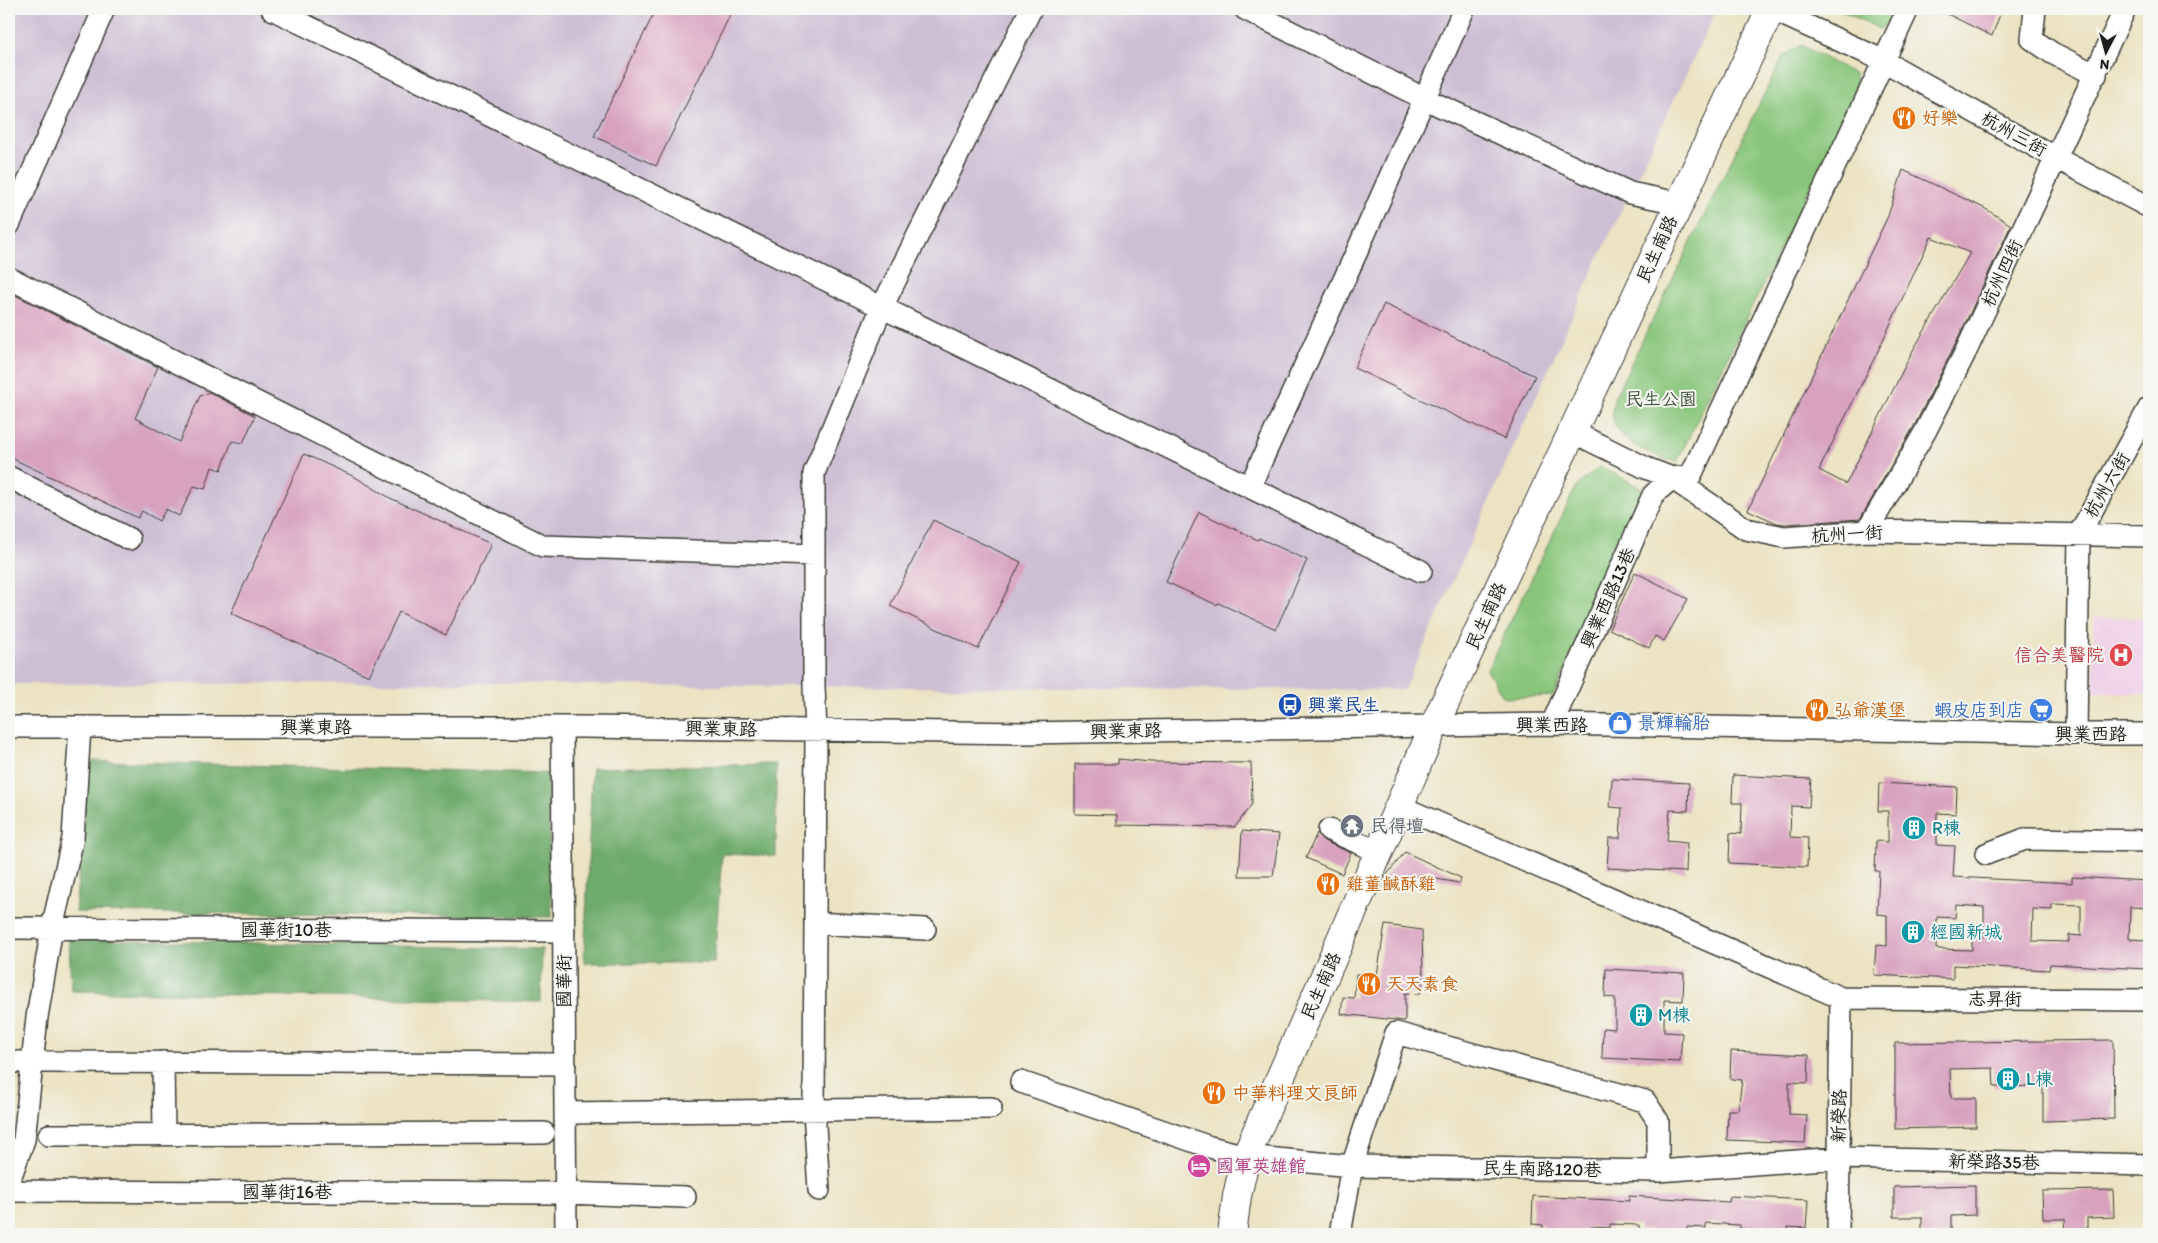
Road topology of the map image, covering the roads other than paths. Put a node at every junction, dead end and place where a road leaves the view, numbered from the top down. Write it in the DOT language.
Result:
graph roads {
  1 [pos="104,9"];
  2 [pos="272,9"];
  3 [pos="1031,9"];
  4 [pos="1245,9"];
  5 [pos="1464,9"];
  6 [pos="1771,9"];
  7 [pos="1908,9"];
  8 [pos="2035,9"];
  9 [pos="2125,9"];
  10 [pos="1884,61"];
  11 [pos="2096,75"];
  12 [pos="1425,99"];
  13 [pos="2056,158"];
  14 [pos="1678,203"];
  15 [pos="2149,208"];
  16 [pos="9,225"];
  17 [pos="9,278"];
  18 [pos="881,308"];
  19 [pos="2149,408"];
  20 [pos="1573,432"];
  21 [pos="9,477"];
  22 [pos="1672,478"];
  23 [pos="1250,486"];
  24 [pos="1867,531"];
  25 [pos="2079,534"];
  26 [pos="2149,536"];
  27 [pos="129,539"];
  28 [pos="814,556"];
  29 [pos="1421,571"];
  30 [pos="1552,724"];
  31 [pos="1434,726"];
  32 [pos="9,727"];
  33 [pos="80,727"];
  34 [pos="562,727"];
  35 [pos="816,730"];
  36 [pos="2076,734"];
  37 [pos="2149,734"];
  38 [pos="1399,806"];
  39 [pos="1329,830"];
  40 [pos="2149,840"];
  41 [pos="1379,852"];
  42 [pos="1986,854"];
  43 [pos="815,923"];
  44 [pos="9,928"];
  45 [pos="52,928"];
  46 [pos="925,929"];
  47 [pos="564,931"];
  48 [pos="1841,998"];
  49 [pos="2149,1000"];
  50 [pos="9,1062"];
  51 [pos="38,1062"];
  52 [pos="163,1062"];
  53 [pos="565,1064"];
  54 [pos="1021,1082"];
  55 [pos="992,1108"];
  56 [pos="814,1110"];
  57 [pos="566,1113"];
  58 [pos="544,1133"];
  59 [pos="164,1134"];
  60 [pos="48,1135"];
  61 [pos="1246,1156"];
  62 [pos="1839,1158"];
  63 [pos="1352,1166"];
  64 [pos="2149,1166"];
  65 [pos="1658,1171"];
  66 [pos="9,1181"];
  67 [pos="819,1190"];
  68 [pos="9,1191"];
  69 [pos="566,1193"];
  70 [pos="685,1197"];
  71 [pos="566,1234"];
  72 [pos="1232,1234"];
  73 [pos="1340,1234"];
  74 [pos="1838,1234"];
  1 -- 16 [label="street"];
  2 -- 18 [label="street"];
  3 -- 18 [label="street"];
  4 -- 12 [label="street"];
  5 -- 12 [label="street"];
  6 -- 10 [label="street, 杭州三街"];
  6 -- 14 [label="main road, 民生南路"];
  7 -- 10 [label="street"];
  8 -- 11 [label="street"];
  9 -- 11 [label="street, 杭州四街"];
  10 -- 13 [label="street, 杭州三街"];
  10 -- 22 [label="street"];
  11 -- 13 [label="street, 杭州四街"];
  12 -- 14 [label="street"];
  12 -- 23 [label="street"];
  13 -- 15 [label="street, 杭州三街"];
  13 -- 24 [label="street, 杭州四街"];
  14 -- 20 [label="main road, 民生南路"];
  17 -- 28 [label="street"];
  18 -- 23 [label="street"];
  18 -- 28 [label="street"];
  19 -- 25 [label="street, 杭州六街"];
  20 -- 22 [label="street, 杭州一街"];
  20 -- 31 [label="main road, 民生南路"];
  21 -- 27 [label="street"];
  22 -- 24 [label="street, 杭州一街"];
  22 -- 30 [label="street, 興業西路13巷"];
  23 -- 29 [label="street"];
  24 -- 25 [label="street, 杭州一街"];
  25 -- 26 [label="street, 杭州一街"];
  25 -- 36 [label="street"];
  28 -- 35 [label="street"];
  30 -- 31 [label="street, 興業西路"];
  30 -- 36 [label="street, 興業西路"];
  31 -- 35 [label="street, 興業東路"];
  31 -- 38 [label="main road, 民生南路"];
  32 -- 33 [label="street, 興業東路"];
  33 -- 34 [label="street, 興業東路"];
  33 -- 45 [label="street"];
  34 -- 35 [label="street, 興業東路"];
  34 -- 47 [label="street, 國華街"];
  35 -- 43 [label="street"];
  36 -- 37 [label="street, 興業西路"];
  38 -- 41 [label="main road, 民生南路"];
  38 -- 48 [label="street"];
  39 -- 41 [label="street"];
  40 -- 42 [label="street"];
  41 -- 61 [label="main road, 民生南路"];
  43 -- 46 [label="street"];
  43 -- 56 [label="street"];
  44 -- 45 [label="street, 國華街10巷"];
  45 -- 47 [label="street, 國華街10巷"];
  45 -- 51 [label="street"];
  47 -- 53 [label="street, 國華街"];
  48 -- 49 [label="street, 志昇街"];
  48 -- 62 [label="street, 新榮路"];
  50 -- 51 [label="street"];
  51 -- 52 [label="street"];
  51 -- 66 [label="street"];
  52 -- 53 [label="street"];
  52 -- 59 [label="street"];
  53 -- 57 [label="street, 國華街"];
  54 -- 61 [label="street, 民生南路120巷"];
  55 -- 56 [label="street"];
  56 -- 57 [label="street"];
  56 -- 67 [label="street"];
  57 -- 69 [label="street, 國華街"];
  58 -- 59 [label="street"];
  59 -- 60 [label="street"];
  61 -- 63 [label="street, 民生南路120巷"];
  61 -- 72 [label="main road, 民生南路"];
  62 -- 64 [label="street, 新榮路35巷"];
  62 -- 65 [label="street, 民生南路120巷"];
  62 -- 74 [label="street, 新榮路"];
  63 -- 65 [label="street, 民生南路120巷"];
  63 -- 65 [label="street"];
  63 -- 73 [label="street"];
  68 -- 69 [label="street, 國華街16巷"];
  69 -- 70 [label="street, 國華街16巷"];
  69 -- 71 [label="street, 國華街"];
}
